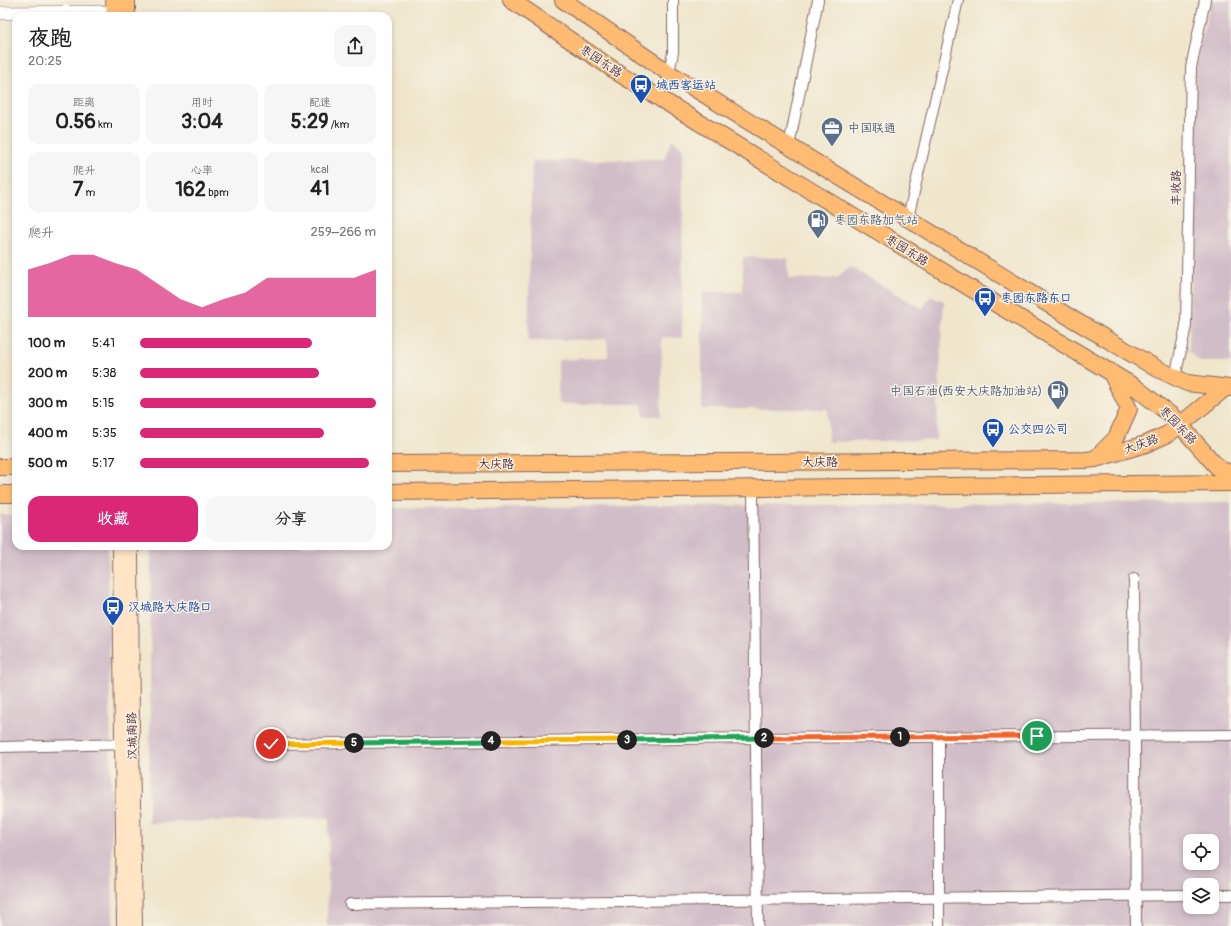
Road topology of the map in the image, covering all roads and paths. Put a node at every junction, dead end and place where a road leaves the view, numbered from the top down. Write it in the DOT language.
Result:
graph roads {
  1 [pos="511,0"];
  2 [pos="563,0"];
  3 [pos="672,0"];
  4 [pos="818,0"];
  5 [pos="958,0"];
  6 [pos="1205,0"];
  7 [pos="121,9"];
  8 [pos="30,12"];
  9 [pos="0,13"];
  10 [pos="12,13"];
  11 [pos="669,73"];
  12 [pos="789,146"];
  13 [pos="908,218"];
  14 [pos="1110,371"];
  15 [pos="1175,378"];
  16 [pos="1228,388"];
  17 [pos="1180,426"];
  18 [pos="1095,459"];
  19 [pos="1042,461"];
  20 [pos="392,464"];
  21 [pos="0,467"];
  22 [pos="12,467"];
  23 [pos="1231,473"];
  24 [pos="1231,483"];
  25 [pos="1043,486"];
  26 [pos="754,488"];
  27 [pos="392,492"];
  28 [pos="0,494"];
  29 [pos="12,494"];
  30 [pos="120,550"];
  31 [pos="131,550"];
  32 [pos="1134,579"];
  33 [pos="1231,735"];
  34 [pos="1135,736"];
  35 [pos="939,737"];
  36 [pos="756,738"];
  37 [pos="127,744"];
  38 [pos="271,744"];
  39 [pos="0,747"];
  40 [pos="1136,895"];
  41 [pos="1183,895"];
  42 [pos="1219,895"];
  43 [pos="1231,895"];
  44 [pos="758,898"];
  45 [pos="939,898"];
  46 [pos="350,904"];
  47 [pos="124,926"];
  48 [pos="135,926"];
  49 [pos="758,926"];
  50 [pos="940,926"];
  51 [pos="1136,926"];
  1 -- 14 [label="main road, 枣园东路"];
  2 -- 11 [label="main road"];
  3 -- 11 [label="street"];
  4 -- 12 [label="street"];
  5 -- 13 [label="street"];
  6 -- 15 [label="street, 丰收路"];
  7 -- 8 [label="street"];
  9 -- 10 [label="street"];
  11 -- 12 [label="main road"];
  12 -- 13 [label="main road"];
  13 -- 15 [label="main road"];
  14 -- 17 [label="main road, 枣园东路"];
  14 -- 18 [label="main road"];
  15 -- 16 [label="main road"];
  16 -- 17 [label="main road, 大庆路"];
  17 -- 18 [label="main road, 大庆路"];
  17 -- 23 [label="main road, 枣园东路"];
  18 -- 19 [label="main road, 大庆路"];
  19 -- 20 [label="main road, 大庆路"];
  19 -- 25 [label="main road"];
  21 -- 22 [label="main road"];
  24 -- 25 [label="main road"];
  25 -- 26 [label="main road"];
  26 -- 27 [label="main road"];
  26 -- 36 [label="street"];
  28 -- 29 [label="main road"];
  30 -- 37 [label="main road, 汉城南路"];
  31 -- 37 [label="main road, 汉城南路"];
  32 -- 34 [label="street"];
  33 -- 34 [label="street"];
  34 -- 35 [label="street"];
  34 -- 40 [label="street"];
  35 -- 36 [label="street"];
  35 -- 45 [label="street"];
  36 -- 38 [label="street"];
  36 -- 44 [label="street"];
  37 -- 39 [label="street"];
  37 -- 47 [label="main road, 汉城南路"];
  37 -- 48 [label="main road, 汉城南路"];
  40 -- 41 [label="street"];
  40 -- 45 [label="street"];
  40 -- 51 [label="street"];
  42 -- 43 [label="street"];
  44 -- 45 [label="street"];
  44 -- 46 [label="street"];
  44 -- 49 [label="street"];
  45 -- 50 [label="street"];
}
